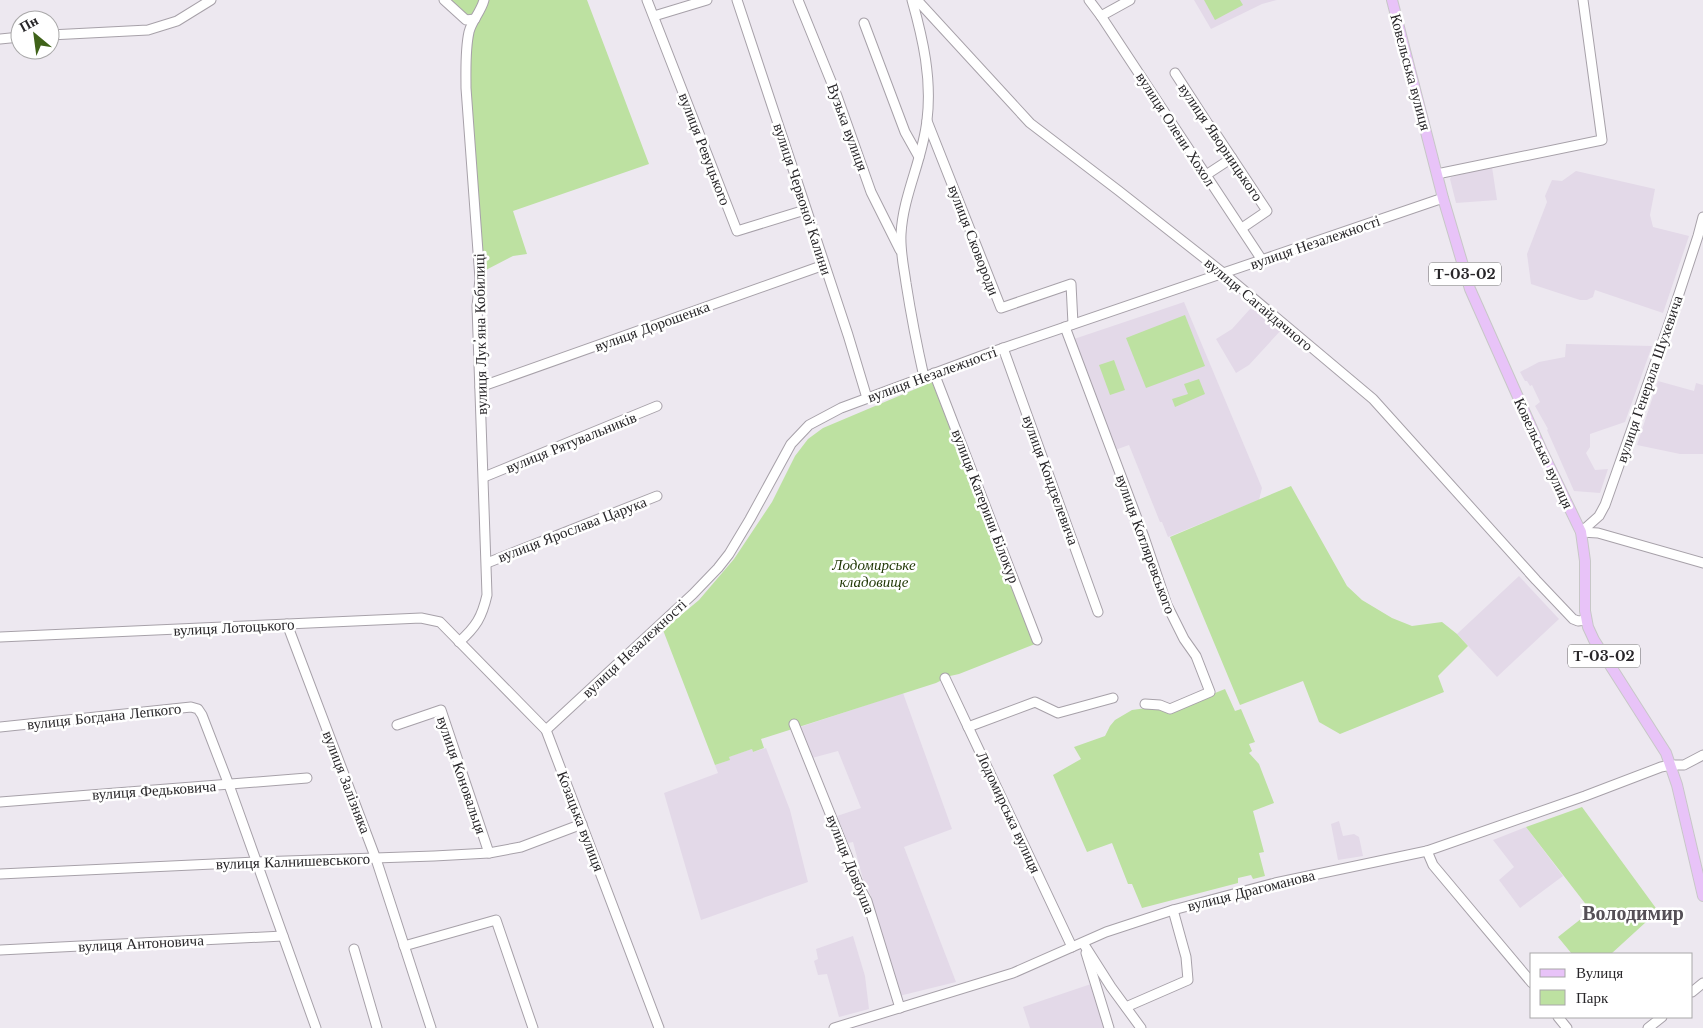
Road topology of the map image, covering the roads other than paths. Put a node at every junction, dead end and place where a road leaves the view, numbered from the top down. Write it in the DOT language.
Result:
graph roads {
  1 [pos="211,0"];
  2 [pos="444,0"];
  3 [pos="484,0"];
  4 [pos="647,0"];
  5 [pos="707,0"];
  6 [pos="736,0"];
  7 [pos="798,0"];
  8 [pos="912,0"];
  9 [pos="917,0"];
  10 [pos="1089,0"];
  11 [pos="1130,0"];
  12 [pos="1392,0"];
  13 [pos="1583,0"];
  14 [pos="654,16"];
  15 [pos="1101,16"];
  16 [pos="475,19"];
  17 [pos="864,23"];
  18 [pos="60,34"];
  19 [pos="1175,73"];
  20 [pos="927,120"];
  21 [pos="919,157"];
  22 [pos="1232,158"];
  23 [pos="1437,174"];
  24 [pos="1206,175"];
  25 [pos="1443,198"];
  26 [pos="805,210"];
  27 [pos="1703,218"];
  28 [pos="1242,228"];
  29 [pos="902,253"];
  30 [pos="1262,260"];
  31 [pos="824,265"];
  32 [pos="1222,272"];
  33 [pos="1069,325"];
  34 [pos="1003,348"];
  35 [pos="934,373"];
  36 [pos="924,377"];
  37 [pos="480,387"];
  38 [pos="867,398"];
  39 [pos="657,406"];
  40 [pos="484,477"];
  41 [pos="658,496"];
  42 [pos="1581,532"];
  43 [pos="487,563"];
  44 [pos="1703,563"];
  45 [pos="1098,612"];
  46 [pos="1586,620"];
  47 [pos="287,624"];
  48 [pos="0,637"];
  49 [pos="1037,640"];
  50 [pos="459,642"];
  51 [pos="945,678"];
  52 [pos="1113,698"];
  53 [pos="1145,704"];
  54 [pos="397,724"];
  55 [pos="794,724"];
  56 [pos="0,727"];
  57 [pos="968,727"];
  58 [pos="546,730"];
  59 [pos="1703,756"];
  60 [pos="1671,765"];
  61 [pos="307,778"];
  62 [pos="229,785"];
  63 [pos="0,802"];
  64 [pos="582,824"];
  65 [pos="1427,851"];
  66 [pos="489,852"];
  67 [pos="376,859"];
  68 [pos="257,862"];
  69 [pos="0,874"];
  70 [pos="1703,896"];
  71 [pos="1173,910"];
  72 [pos="283,936"];
  73 [pos="1083,943"];
  74 [pos="404,946"];
  75 [pos="1072,947"];
  76 [pos="354,949"];
  77 [pos="0,950"];
  78 [pos="1530,982"];
  79 [pos="1703,983"];
  80 [pos="1693,991"];
  81 [pos="1126,1007"];
  82 [pos="900,1008"];
  83 [pos="1559,1018"];
  84 [pos="1661,1018"];
  85 [pos="316,1028"];
  86 [pos="377,1028"];
  87 [pos="431,1028"];
  88 [pos="533,1028"];
  89 [pos="659,1028"];
  90 [pos="834,1028"];
  91 [pos="1109,1028"];
  92 [pos="1141,1028"];
  93 [pos="1567,1028"];
  94 [pos="1648,1028"];
  1 -- 18 [label="street"];
  2 -- 16 [label="street"];
  3 -- 16 [label="street, вулиця Лукʼяна Кобилиці"];
  4 -- 14 [label="street, вулиця Ревуцького"];
  5 -- 14 [label="street"];
  6 -- 26 [label="street, вулиця Червоної Калини"];
  7 -- 29 [label="street, Вузька вулиця"];
  8 -- 20 [label="street"];
  9 -- 32 [label="street, вулиця Сагайдачного"];
  10 -- 15 [label="street, вулиця Олени Хохол"];
  11 -- 15 [label="street"];
  12 -- 23 [label="main road, Ковельська вулиця / Т-03-02"];
  13 -- 23 [label="street"];
  14 -- 26 [label="street, вулиця Ревуцького"];
  15 -- 24 [label="street, вулиця Олени Хохол"];
  16 -- 37 [label="street, вулиця Лукʼяна Кобилиці"];
  17 -- 21 [label="street"];
  19 -- 22 [label="street, вулиця Яворницького"];
  20 -- 21 [label="street"];
  20 -- 33 [label="street, вулиця Сковороди"];
  21 -- 29 [label="street"];
  22 -- 24 [label="street"];
  22 -- 28 [label="street, вулиця Яворницького"];
  23 -- 25 [label="main road, Ковельська вулиця / Т-03-02"];
  24 -- 28 [label="street, вулиця Олени Хохол"];
  25 -- 30 [label="street, вулиця Незалежності"];
  25 -- 42 [label="main road, Ковельська вулиця / Т-03-02"];
  26 -- 31 [label="street, вулиця Червоної Калини"];
  27 -- 42 [label="street, вулиця Генерала Шухевича"];
  28 -- 30 [label="street, вулиця Олени Хохол"];
  29 -- 36 [label="street"];
  30 -- 32 [label="street, вулиця Незалежності"];
  31 -- 37 [label="street, вулиця Дорошенка"];
  31 -- 38 [label="street, вулиця Червоної Калини"];
  32 -- 33 [label="street, вулиця Незалежності"];
  32 -- 46 [label="street, вулиця Сагайдачного"];
  33 -- 34 [label="street, вулиця Незалежності"];
  33 -- 53 [label="street, вулиця Котляревського"];
  34 -- 35 [label="street, вулиця Незалежності"];
  34 -- 45 [label="street, вулиця Кондзелевича"];
  35 -- 36 [label="street, вулиця Незалежності"];
  35 -- 49 [label="street, вулиця Катерини Білокур"];
  36 -- 38 [label="street, вулиця Незалежності"];
  37 -- 40 [label="street, вулиця Лукʼяна Кобилиці"];
  38 -- 58 [label="street, вулиця Незалежності"];
  39 -- 40 [label="street, вулиця Рятувальників"];
  40 -- 43 [label="street, вулиця Лукʼяна Кобилиці"];
  41 -- 43 [label="street, вулиця Ярослава Царука"];
  42 -- 44 [label="street"];
  42 -- 46 [label="main road, Ковельська вулиця / Т-03-02"];
  43 -- 50 [label="street, вулиця Лукʼяна Кобилиці"];
  46 -- 60 [label="main road, Ковельська вулиця / Т-03-02"];
  47 -- 48 [label="street, вулиця Лотоцького"];
  47 -- 50 [label="street, вулиця Лотоцького"];
  47 -- 67 [label="street, вулиця Залізняка"];
  50 -- 58 [label="street, Козацька вулиця"];
  51 -- 57 [label="street, Лодомирська вулиця"];
  52 -- 57 [label="street"];
  54 -- 66 [label="street, вулиця Коновальця"];
  55 -- 82 [label="street, вулиця Довбуша"];
  56 -- 62 [label="street, вулиця Богдана Лепкого"];
  57 -- 75 [label="street, Лодомирська вулиця"];
  58 -- 64 [label="street, Козацька вулиця"];
  59 -- 60 [label="street, вулиця Драгоманова"];
  60 -- 65 [label="street, вулиця Драгоманова"];
  60 -- 70 [label="main road, Ковельська вулиця / Т-03-02"];
  61 -- 62 [label="street, вулиця Федьковича"];
  62 -- 63 [label="street, вулиця Федьковича"];
  62 -- 68 [label="street, вулиця Богдана Лепкого"];
  64 -- 66 [label="street, вулиця Калнишевського"];
  64 -- 89 [label="street, Козацька вулиця"];
  65 -- 71 [label="street, вулиця Драгоманова"];
  65 -- 78 [label="street"];
  66 -- 67 [label="street, вулиця Калнишевського"];
  67 -- 68 [label="street, вулиця Калнишевського"];
  67 -- 74 [label="street, вулиця Залізняка"];
  68 -- 69 [label="street, вулиця Калнишевського"];
  68 -- 72 [label="street, вулиця Богдана Лепкого"];
  71 -- 73 [label="street, вулиця Драгоманова"];
  71 -- 81 [label="street"];
  72 -- 77 [label="street, вулиця Антоновича"];
  72 -- 85 [label="street, вулиця Богдана Лепкого"];
  73 -- 75 [label="street, вулиця Драгоманова"];
  73 -- 81 [label="street"];
  73 -- 91 [label="street"];
  74 -- 87 [label="street, вулиця Залізняка"];
  74 -- 88 [label="street"];
  75 -- 82 [label="street, вулиця Драгоманова"];
  76 -- 86 [label="street"];
  79 -- 80 [label="street"];
  81 -- 92 [label="street"];
  82 -- 90 [label="street, вулиця Драгоманова"];
  83 -- 93 [label="street"];
  84 -- 94 [label="street"];
}
